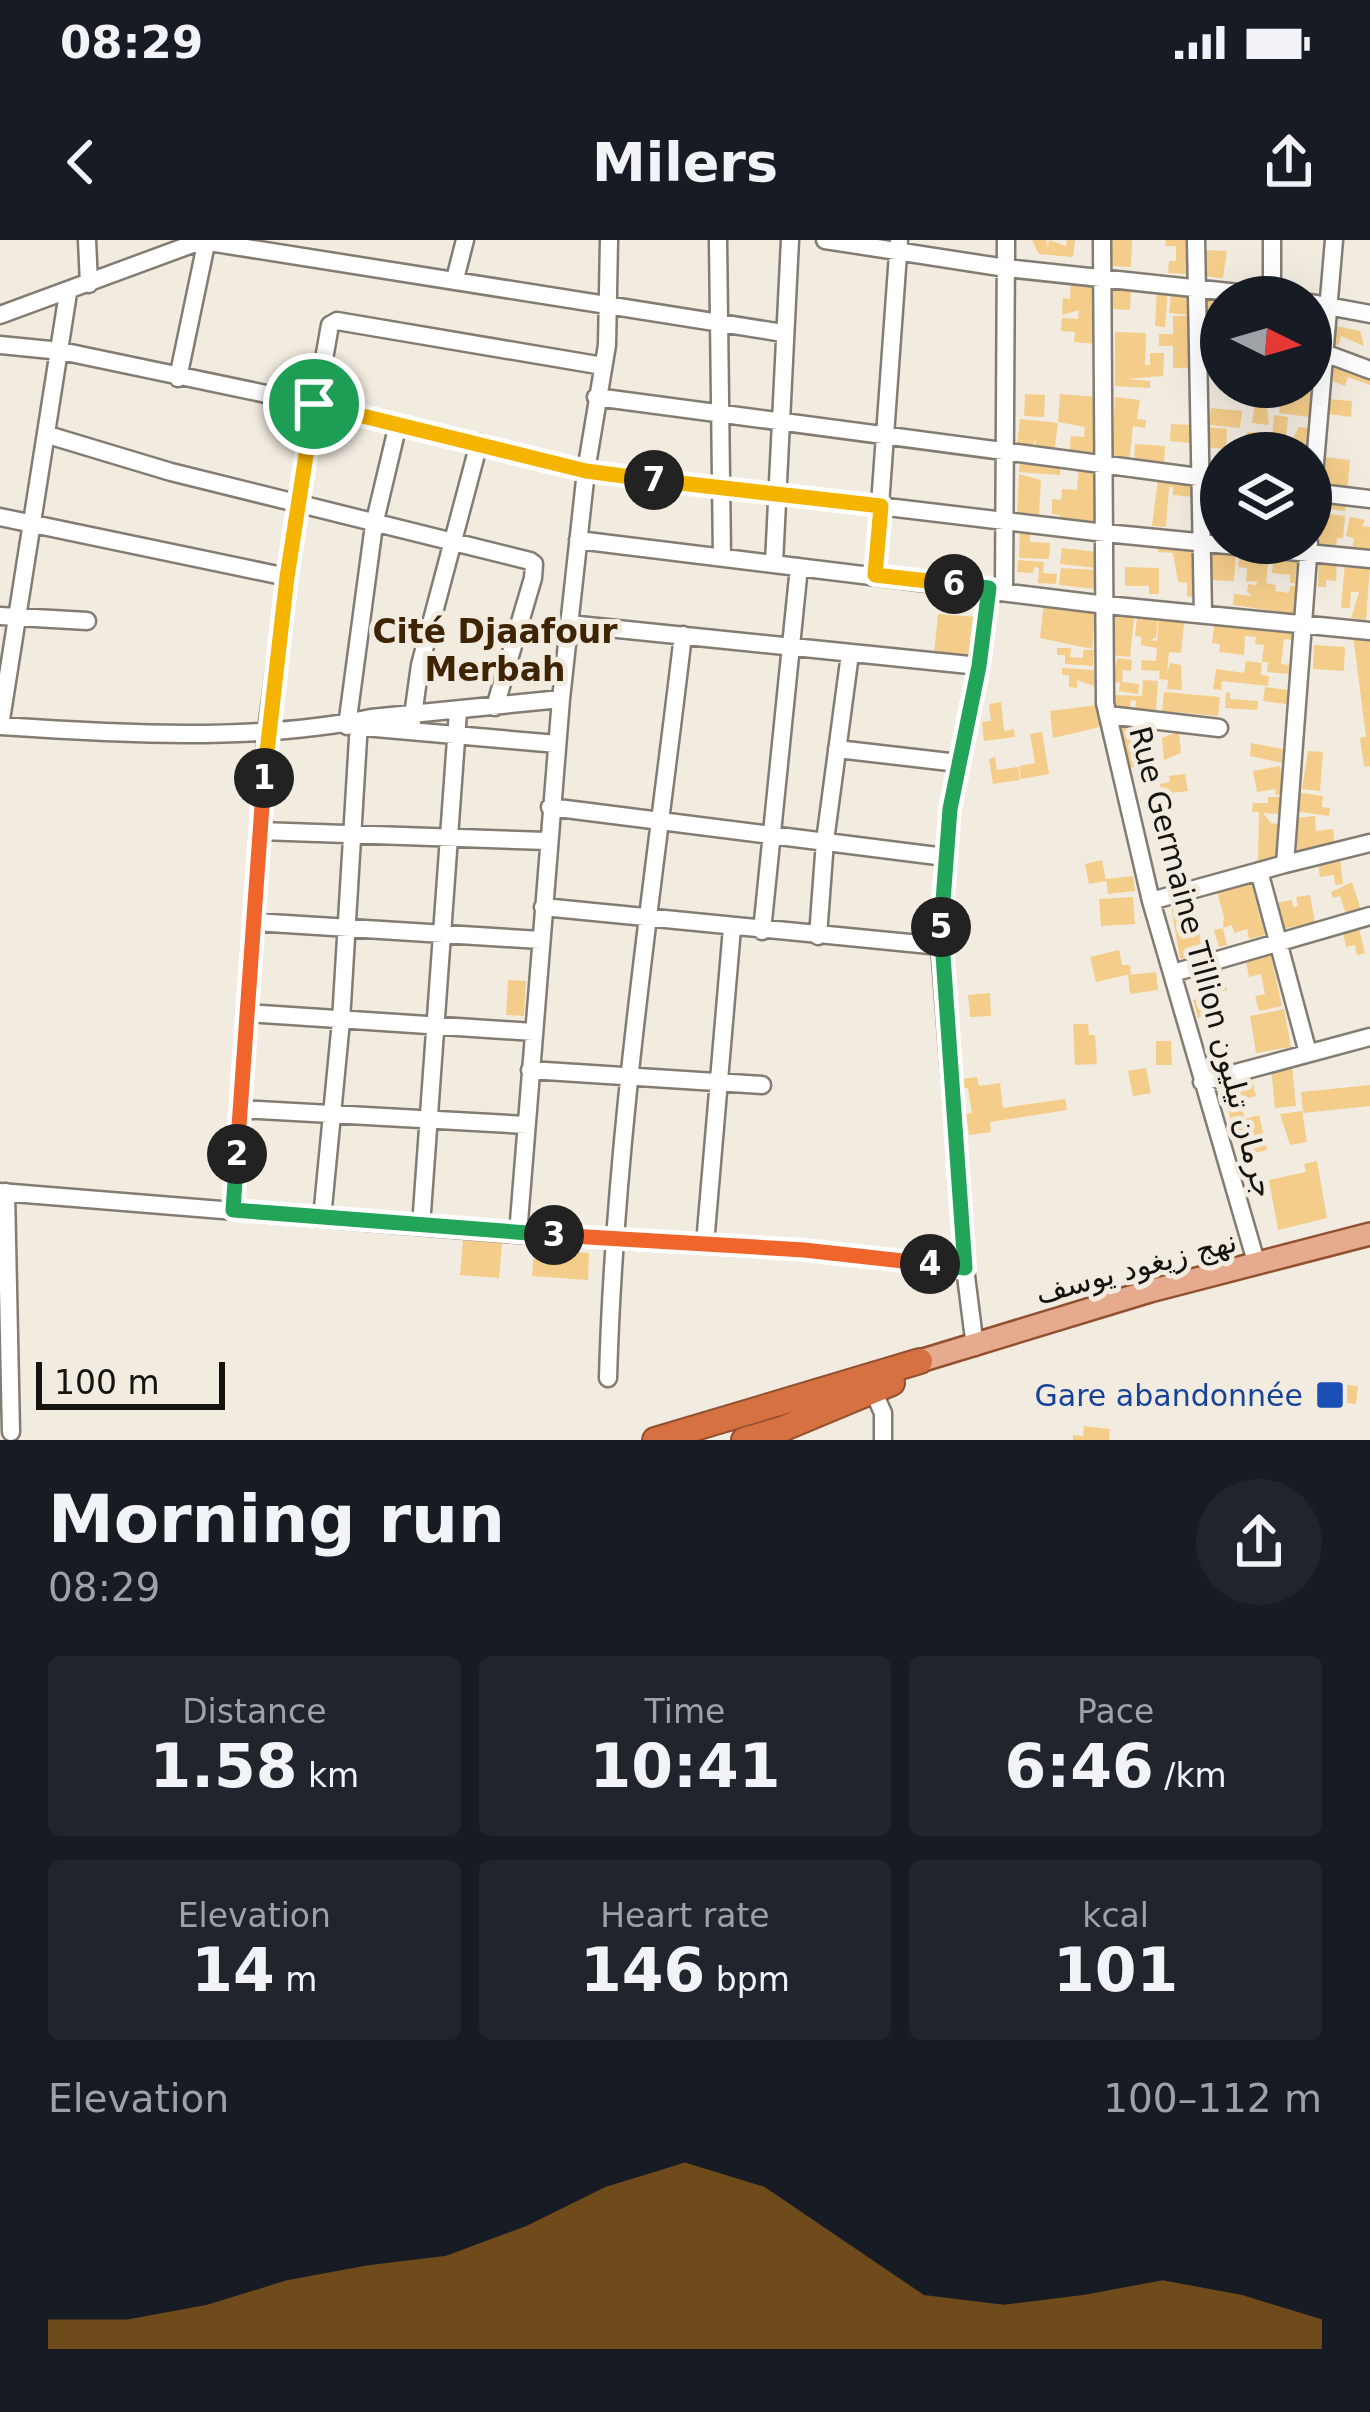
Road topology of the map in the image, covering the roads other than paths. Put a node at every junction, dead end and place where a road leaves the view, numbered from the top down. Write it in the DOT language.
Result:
graph roads {
  1 [pos="87,240"];
  2 [pos="465,240"];
  3 [pos="609,240"];
  4 [pos="718,240"];
  5 [pos="790,240"];
  6 [pos="825,240"];
  7 [pos="1006,240"];
  8 [pos="1102,240"];
  9 [pos="1196,240"];
  10 [pos="1272,240"];
  11 [pos="1334,240"];
  12 [pos="200,242"];
  13 [pos="251,246"];
  14 [pos="898,246"];
  15 [pos="161,248"];
  16 [pos="1006,268"];
  17 [pos="1273,276"];
  18 [pos="1326,276"];
  19 [pos="455,278"];
  20 [pos="1102,280"];
  21 [pos="89,284"];
  22 [pos="1197,286"];
  23 [pos="1200,286"];
  24 [pos="68,293"];
  25 [pos="1332,307"];
  26 [pos="608,308"];
  27 [pos="1370,314"];
  28 [pos="0,315"];
  29 [pos="1200,318"];
  30 [pos="720,324"];
  31 [pos="783,333"];
  32 [pos="0,345"];
  33 [pos="61,351"];
  34 [pos="1332,355"];
  35 [pos="603,366"];
  36 [pos="1370,370"];
  37 [pos="178,378"];
  38 [pos="596,398"];
  39 [pos="314,404"];
  40 [pos="721,416"];
  41 [pos="779,423"];
  42 [pos="398,424"];
  43 [pos="48,435"];
  44 [pos="886,436"];
  45 [pos="479,443"];
  46 [pos="1006,453"];
  47 [pos="1106,465"];
  48 [pos="586,471"];
  49 [pos="1200,477"];
  50 [pos="721,490"];
  51 [pos="776,495"];
  52 [pos="1332,495"];
  53 [pos="1370,500"];
  54 [pos="298,504"];
  55 [pos="881,506"];
  56 [pos="0,518"];
  57 [pos="1005,521"];
  58 [pos="33,522"];
  59 [pos="374,525"];
  60 [pos="1105,533"];
  61 [pos="578,540"];
  62 [pos="1200,542"];
  63 [pos="451,544"];
  64 [pos="1332,552"];
  65 [pos="722,556"];
  66 [pos="1370,559"];
  67 [pos="774,562"];
  68 [pos="1203,564"];
  69 [pos="1307,564"];
  70 [pos="799,566"];
  71 [pos="875,575"];
  72 [pos="287,577"];
  73 [pos="996,589"];
  74 [pos="1106,605"];
  75 [pos="1204,614"];
  76 [pos="9,617"];
  77 [pos="87,621"];
  78 [pos="1302,623"];
  79 [pos="569,624"];
  80 [pos="1370,631"];
  81 [pos="683,635"];
  82 [pos="792,648"];
  83 [pos="850,654"];
  84 [pos="979,666"];
  85 [pos="560,699"];
  86 [pos="495,707"];
  87 [pos="458,712"];
  88 [pos="1108,715"];
  89 [pos="411,722"];
  90 [pos="0,726"];
  91 [pos="354,726"];
  92 [pos="1219,728"];
  93 [pos="268,730"];
  94 [pos="457,733"];
  95 [pos="557,744"];
  96 [pos="837,749"];
  97 [pos="958,763"];
  98 [pos="550,807"];
  99 [pos="662,821"];
  100 [pos="260,831"];
  101 [pos="352,834"];
  102 [pos="771,835"];
  103 [pos="449,837"];
  104 [pos="825,841"];
  105 [pos="547,842"];
  106 [pos="1370,843"];
  107 [pos="945,857"];
  108 [pos="1285,863"];
  109 [pos="1259,871"];
  110 [pos="1151,901"];
  111 [pos="543,907"];
  112 [pos="1370,917"];
  113 [pos="646,919"];
  114 [pos="254,922"];
  115 [pos="732,928"];
  116 [pos="347,929"];
  117 [pos="762,931"];
  118 [pos="445,935"];
  119 [pos="818,936"];
  120 [pos="540,940"];
  121 [pos="1279,940"];
  122 [pos="940,946"];
  123 [pos="1173,974"];
  124 [pos="246,1013"];
  125 [pos="341,1021"];
  126 [pos="438,1026"];
  127 [pos="533,1032"];
  128 [pos="1370,1037"];
  129 [pos="1308,1053"];
  130 [pos="530,1070"];
  131 [pos="627,1078"];
  132 [pos="721,1082"];
  133 [pos="1202,1082"];
  134 [pos="762,1085"];
  135 [pos="239,1109"];
  136 [pos="333,1114"];
  137 [pos="428,1120"];
  138 [pos="526,1125"];
  139 [pos="3,1192"];
  140 [pos="233,1210"];
  141 [pos="322,1218"];
  142 [pos="422,1226"];
  143 [pos="518,1234"];
  144 [pos="1370,1234"];
  145 [pos="612,1237"];
  146 [pos="705,1244"];
  147 [pos="1257,1265"];
  148 [pos="965,1268"];
  149 [pos="975,1348"];
  150 [pos="920,1361"];
  151 [pos="608,1378"];
  152 [pos="871,1385"];
  153 [pos="777,1403"];
  154 [pos="11,1432"];
  155 [pos="783,1435"];
  156 [pos="655,1440"];
  157 [pos="744,1440"];
  158 [pos="884,1440"];
  1 -- 21 [label="street"];
  2 -- 19 [label="street"];
  3 -- 26 [label="street"];
  4 -- 30 [label="street"];
  5 -- 31 [label="street"];
  6 -- 14 [label="street"];
  7 -- 16 [label="street"];
  8 -- 20 [label="street, Rue Germaine Tillion جرمان تيليون"];
  9 -- 22 [label="street"];
  10 -- 17 [label="street"];
  11 -- 18 [label="street"];
  12 -- 13 [label="street"];
  12 -- 15 [label="street"];
  12 -- 37 [label="street"];
  13 -- 19 [label="street"];
  14 -- 16 [label="street"];
  14 -- 44 [label="street"];
  15 -- 21 [label="street"];
  16 -- 20 [label="street"];
  16 -- 46 [label="street"];
  19 -- 26 [label="street"];
  20 -- 22 [label="street"];
  20 -- 47 [label="street, Rue Germaine Tillion جرمان تيليون"];
  21 -- 24 [label="street"];
  22 -- 23 [label="street"];
  22 -- 29 [label="street"];
  24 -- 28 [label="street"];
  24 -- 33 [label="street"];
  25 -- 27 [label="street"];
  26 -- 30 [label="street"];
  26 -- 35 [label="street"];
  30 -- 31 [label="street"];
  30 -- 40 [label="street"];
  31 -- 41 [label="street"];
  32 -- 33 [label="street"];
  33 -- 37 [label="street"];
  33 -- 43 [label="street"];
  34 -- 36 [label="street"];
  35 -- 38 [label="street"];
  35 -- 39 [label="street"];
  37 -- 39 [label="street"];
  38 -- 40 [label="street"];
  38 -- 48 [label="street"];
  39 -- 42 [label="street"];
  39 -- 54 [label="street"];
  40 -- 41 [label="street"];
  40 -- 50 [label="street"];
  41 -- 44 [label="street"];
  41 -- 51 [label="street"];
  42 -- 45 [label="street"];
  42 -- 59 [label="street"];
  43 -- 54 [label="street"];
  43 -- 58 [label="street"];
  44 -- 46 [label="street"];
  44 -- 55 [label="street"];
  45 -- 48 [label="street"];
  45 -- 63 [label="street"];
  46 -- 47 [label="street"];
  46 -- 57 [label="street"];
  47 -- 49 [label="street"];
  47 -- 60 [label="street, Rue Germaine Tillion جرمان تيليون"];
  48 -- 50 [label="street"];
  48 -- 61 [label="street"];
  50 -- 51 [label="street"];
  50 -- 65 [label="street"];
  51 -- 55 [label="street"];
  51 -- 67 [label="street"];
  52 -- 53 [label="street"];
  54 -- 59 [label="street"];
  54 -- 72 [label="street"];
  55 -- 57 [label="street"];
  55 -- 71 [label="street"];
  56 -- 58 [label="street"];
  57 -- 60 [label="street"];
  57 -- 73 [label="street"];
  58 -- 72 [label="street"];
  58 -- 76 [label="street"];
  59 -- 63 [label="street"];
  59 -- 91 [label="street"];
  60 -- 62 [label="street"];
  60 -- 74 [label="street, Rue Germaine Tillion جرمان تيليون"];
  61 -- 65 [label="street"];
  61 -- 79 [label="street"];
  63 -- 86 [label="street"];
  63 -- 89 [label="street"];
  64 -- 66 [label="street"];
  65 -- 67 [label="street"];
  67 -- 70 [label="street"];
  68 -- 75 [label="street"];
  69 -- 78 [label="street"];
  70 -- 71 [label="street"];
  70 -- 82 [label="street"];
  71 -- 73 [label="street"];
  72 -- 93 [label="street"];
  73 -- 74 [label="street"];
  73 -- 84 [label="street"];
  74 -- 75 [label="street"];
  74 -- 88 [label="street, Rue Germaine Tillion جرمان تيليون"];
  75 -- 78 [label="street"];
  76 -- 77 [label="street"];
  76 -- 90 [label="street"];
  78 -- 80 [label="street"];
  78 -- 108 [label="street"];
  79 -- 81 [label="street"];
  79 -- 85 [label="street"];
  81 -- 82 [label="street"];
  81 -- 99 [label="street"];
  82 -- 83 [label="street"];
  82 -- 102 [label="street"];
  83 -- 84 [label="street"];
  83 -- 96 [label="street"];
  84 -- 97 [label="street"];
  85 -- 86 [label="street"];
  85 -- 95 [label="street"];
  86 -- 87 [label="street"];
  87 -- 89 [label="street"];
  87 -- 94 [label="street"];
  88 -- 92 [label="street"];
  88 -- 110 [label="street, Rue Germaine Tillion جرمان تيليون"];
  89 -- 91 [label="street"];
  89 -- 94 [label="street"];
  90 -- 93 [label="street"];
  91 -- 93 [label="street"];
  91 -- 101 [label="street"];
  93 -- 100 [label="street"];
  94 -- 95 [label="street"];
  94 -- 103 [label="street"];
  95 -- 98 [label="street"];
  96 -- 97 [label="street"];
  96 -- 104 [label="street"];
  97 -- 107 [label="street"];
  98 -- 99 [label="street"];
  98 -- 105 [label="street"];
  99 -- 102 [label="street"];
  99 -- 113 [label="street"];
  100 -- 101 [label="street"];
  100 -- 114 [label="street"];
  101 -- 103 [label="street"];
  101 -- 116 [label="street"];
  102 -- 104 [label="street"];
  102 -- 117 [label="street"];
  103 -- 105 [label="street"];
  103 -- 118 [label="street"];
  104 -- 107 [label="street"];
  104 -- 119 [label="street"];
  105 -- 111 [label="street"];
  106 -- 108 [label="street"];
  107 -- 122 [label="street"];
  108 -- 109 [label="street"];
  109 -- 110 [label="street"];
  109 -- 121 [label="street"];
  110 -- 123 [label="street, Rue Germaine Tillion جرمان تيليون"];
  111 -- 113 [label="street"];
  111 -- 120 [label="street"];
  112 -- 121 [label="street"];
  113 -- 115 [label="street"];
  113 -- 131 [label="street"];
  114 -- 116 [label="street"];
  114 -- 124 [label="street"];
  115 -- 117 [label="street"];
  115 -- 132 [label="street"];
  116 -- 118 [label="street"];
  116 -- 125 [label="street"];
  117 -- 119 [label="street"];
  118 -- 120 [label="street"];
  118 -- 126 [label="street"];
  119 -- 122 [label="street"];
  120 -- 127 [label="street"];
  121 -- 123 [label="street"];
  121 -- 129 [label="street"];
  122 -- 148 [label="street"];
  123 -- 133 [label="street, Rue Germaine Tillion جرمان تيليون"];
  124 -- 125 [label="street"];
  124 -- 135 [label="street"];
  125 -- 126 [label="street"];
  125 -- 136 [label="street"];
  126 -- 127 [label="street"];
  126 -- 137 [label="street"];
  127 -- 130 [label="street"];
  128 -- 129 [label="street"];
  129 -- 133 [label="street"];
  130 -- 131 [label="street"];
  130 -- 138 [label="street"];
  131 -- 132 [label="street"];
  131 -- 145 [label="street"];
  132 -- 134 [label="street"];
  132 -- 146 [label="street"];
  133 -- 147 [label="street, Rue Germaine Tillion جرمان تيليون"];
  135 -- 136 [label="street"];
  135 -- 140 [label="street"];
  136 -- 137 [label="street"];
  136 -- 141 [label="street"];
  137 -- 138 [label="street"];
  137 -- 142 [label="street"];
  138 -- 143 [label="street"];
  139 -- 140 [label="street"];
  139 -- 154 [label="street"];
  140 -- 141 [label="street"];
  141 -- 142 [label="street"];
  142 -- 143 [label="street"];
  143 -- 145 [label="street"];
  144 -- 147 [label="main road, نهج زيغود يوسف"];
  145 -- 146 [label="street"];
  145 -- 151 [label="street"];
  146 -- 148 [label="street"];
  147 -- 149 [label="main road, نهج زيغود يوسف"];
  148 -- 149 [label="street"];
  149 -- 150 [label="main road, نهج زيغود يوسف"];
  150 -- 152 [label="highway, نهج زيغود يوسف"];
  152 -- 153 [label="highway, نهج زيغود يوسف"];
  152 -- 155 [label="highway, نهج زيغود يوسف"];
  152 -- 158 [label="street"];
  153 -- 155 [label="street"];
  153 -- 156 [label="highway, نهج زيغود يوسف"];
  155 -- 157 [label="highway, نهج زيغود يوسف"];
}
